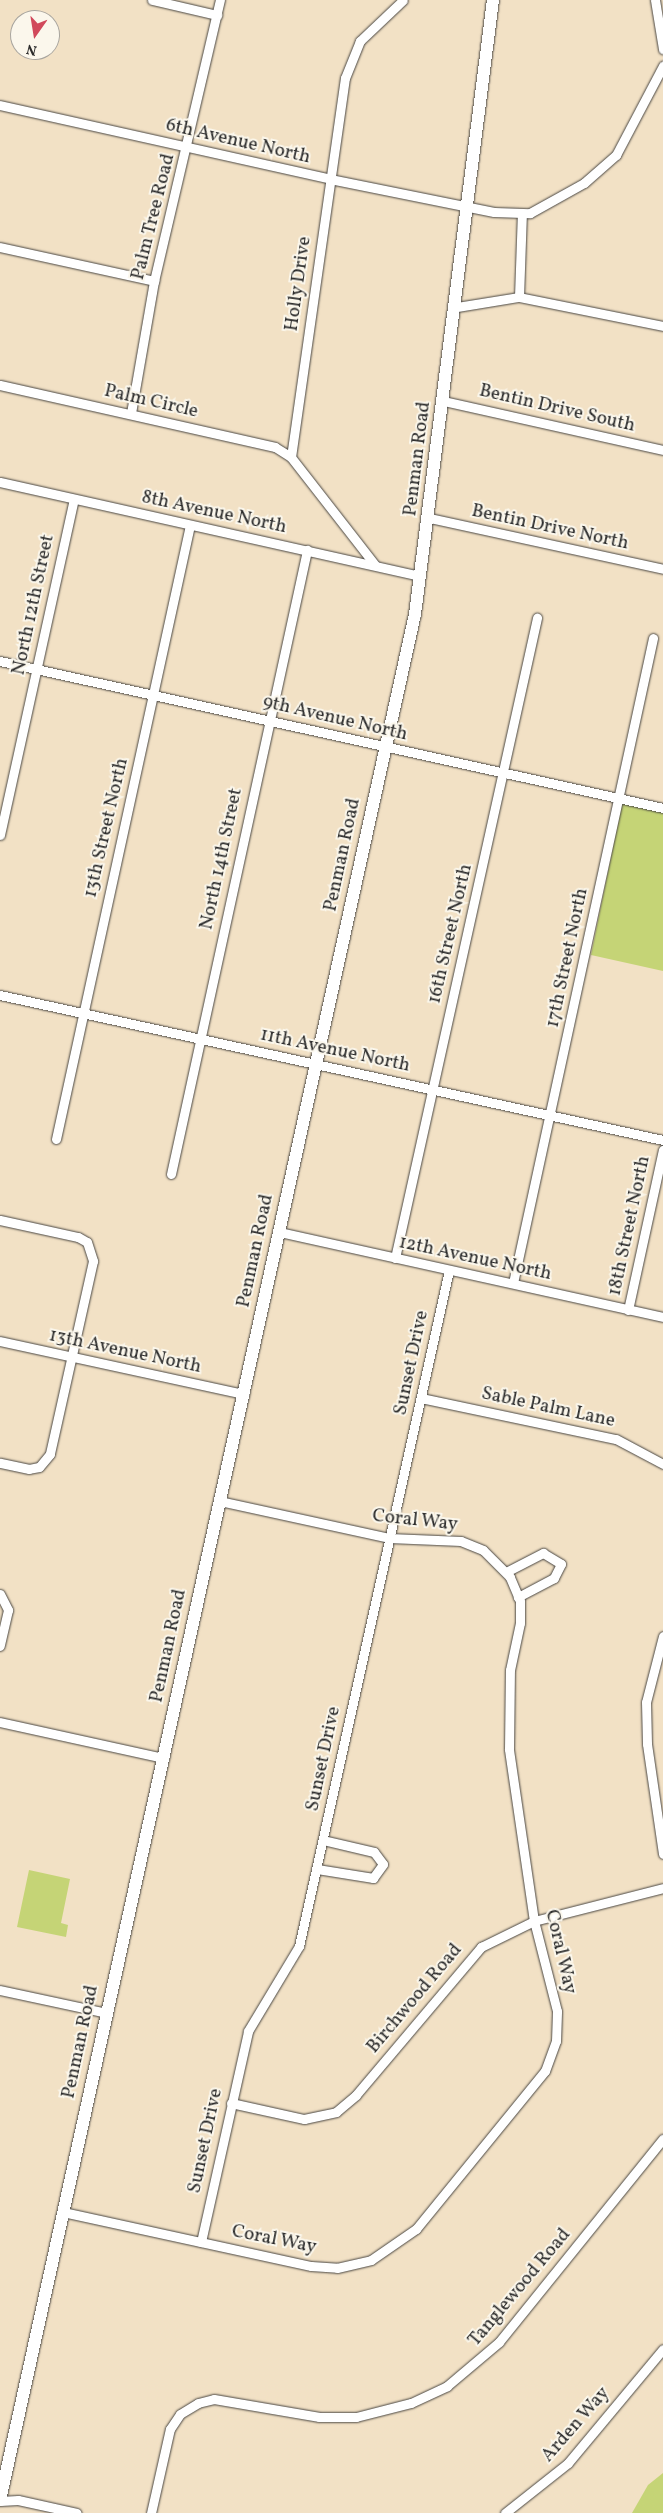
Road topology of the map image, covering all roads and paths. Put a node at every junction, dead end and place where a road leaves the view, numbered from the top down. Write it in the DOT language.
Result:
graph roads {
  1 [pos="152,0"];
  2 [pos="220,0"];
  3 [pos="403,0"];
  4 [pos="493,0"];
  5 [pos="655,0"];
  6 [pos="217,15"];
  7 [pos="663,49"];
  8 [pos="663,66"];
  9 [pos="0,105"];
  10 [pos="187,147"];
  11 [pos="330,179"];
  12 [pos="469,207"];
  13 [pos="522,213"];
  14 [pos="0,247"];
  15 [pos="154,280"];
  16 [pos="520,297"];
  17 [pos="457,307"];
  18 [pos="663,326"];
  19 [pos="0,385"];
  20 [pos="444,401"];
  21 [pos="131,413"];
  22 [pos="663,450"];
  23 [pos="291,457"];
  24 [pos="0,482"];
  25 [pos="74,499"];
  26 [pos="430,518"];
  27 [pos="190,525"];
  28 [pos="308,550"];
  29 [pos="375,565"];
  30 [pos="663,569"];
  31 [pos="421,576"];
  32 [pos="537,618"];
  33 [pos="653,638"];
  34 [pos="0,661"];
  35 [pos="37,669"];
  36 [pos="153,695"];
  37 [pos="269,720"];
  38 [pos="386,747"];
  39 [pos="504,772"];
  40 [pos="620,796"];
  41 [pos="663,808"];
  42 [pos="0,835"];
  43 [pos="0,995"];
  44 [pos="84,1012"];
  45 [pos="200,1038"];
  46 [pos="317,1064"];
  47 [pos="433,1089"];
  48 [pos="550,1116"];
  49 [pos="56,1139"];
  50 [pos="663,1140"];
  51 [pos="663,1150"];
  52 [pos="171,1174"];
  53 [pos="0,1220"];
  54 [pos="280,1232"];
  55 [pos="395,1258"];
  56 [pos="449,1270"];
  57 [pos="512,1283"];
  58 [pos="628,1310"];
  59 [pos="663,1317"];
  60 [pos="0,1341"];
  61 [pos="71,1357"];
  62 [pos="244,1394"];
  63 [pos="421,1398"];
  64 [pos="0,1463"];
  65 [pos="663,1464"];
  66 [pos="220,1501"];
  67 [pos="389,1538"];
  68 [pos="506,1572"];
  69 [pos="0,1594"];
  70 [pos="518,1597"];
  71 [pos="663,1636"];
  72 [pos="0,1646"];
  73 [pos="0,1722"];
  74 [pos="164,1758"];
  75 [pos="323,1840"];
  76 [pos="663,1854"];
  77 [pos="317,1869"];
  78 [pos="663,1888"];
  79 [pos="534,1920"];
  80 [pos="0,1990"];
  81 [pos="107,2013"];
  82 [pos="231,2103"];
  83 [pos="663,2139"];
  84 [pos="63,2212"];
  85 [pos="201,2242"];
  86 [pos="663,2349"];
  87 [pos="0,2501"];
  88 [pos="77,2513"];
  89 [pos="150,2513"];
  90 [pos="505,2513"];
  1 -- 6 [label="street"];
  2 -- 6 [label="street, Palm Tree Road"];
  3 -- 11 [label="street, Holly Drive"];
  4 -- 12 [label="street, Penman Road"];
  5 -- 7 [label="street"];
  6 -- 10 [label="street, Palm Tree Road"];
  8 -- 13 [label="street, 6th Avenue North"];
  9 -- 10 [label="street, 6th Avenue North"];
  10 -- 11 [label="street, 6th Avenue North"];
  10 -- 15 [label="street, Palm Tree Road"];
  11 -- 12 [label="street, 6th Avenue North"];
  11 -- 23 [label="street, Holly Drive"];
  12 -- 13 [label="street, 6th Avenue North"];
  12 -- 17 [label="street, Penman Road"];
  13 -- 16 [label="street"];
  14 -- 15 [label="street"];
  15 -- 21 [label="street, Palm Tree Road"];
  16 -- 17 [label="street"];
  16 -- 18 [label="street"];
  17 -- 20 [label="street, Penman Road"];
  19 -- 21 [label="street, Palm Circle"];
  20 -- 22 [label="street, Bentin Drive South"];
  20 -- 26 [label="street, Penman Road"];
  21 -- 23 [label="street, Palm Circle"];
  23 -- 29 [label="street"];
  24 -- 25 [label="street, 8th Avenue North"];
  25 -- 27 [label="street, 8th Avenue North"];
  25 -- 35 [label="street, North 12th Street"];
  26 -- 30 [label="street, Bentin Drive North"];
  26 -- 31 [label="street, Penman Road"];
  27 -- 28 [label="street, 8th Avenue North"];
  27 -- 36 [label="street, 13th Street North"];
  28 -- 29 [label="street, 8th Avenue North"];
  28 -- 37 [label="street, North 14th Street"];
  29 -- 31 [label="street, 8th Avenue North"];
  31 -- 38 [label="street, Penman Road"];
  32 -- 39 [label="street, 16th Street North"];
  33 -- 40 [label="street, 17th Street North"];
  34 -- 35 [label="street, 9th Avenue North"];
  35 -- 36 [label="street, 9th Avenue North"];
  35 -- 42 [label="street, North 12th Street"];
  36 -- 37 [label="street, 9th Avenue North"];
  36 -- 44 [label="street, 13th Street North"];
  37 -- 38 [label="street, 9th Avenue North"];
  37 -- 45 [label="street, North 14th Street"];
  38 -- 39 [label="street, 9th Avenue North"];
  38 -- 46 [label="street, Penman Road"];
  39 -- 40 [label="street, 9th Avenue North"];
  39 -- 47 [label="street, 16th Street North"];
  40 -- 41 [label="street, 9th Avenue North"];
  40 -- 48 [label="street, 17th Street North"];
  43 -- 44 [label="street, 11th Avenue North"];
  44 -- 45 [label="street, 11th Avenue North"];
  44 -- 49 [label="street, 13th Street North"];
  45 -- 46 [label="street, 11th Avenue North"];
  45 -- 52 [label="street, North 14th Street"];
  46 -- 47 [label="street, 11th Avenue North"];
  46 -- 54 [label="street, Penman Road"];
  47 -- 48 [label="street, 11th Avenue North"];
  47 -- 55 [label="street, 16th Street North"];
  48 -- 50 [label="street, 11th Avenue North"];
  48 -- 57 [label="street, 17th Street North"];
  51 -- 58 [label="street, 18th Street North"];
  53 -- 61 [label="street"];
  54 -- 55 [label="street, 12th Avenue North"];
  54 -- 62 [label="street, Penman Road"];
  55 -- 56 [label="street, 12th Avenue North"];
  56 -- 57 [label="street, 12th Avenue North"];
  56 -- 63 [label="street, Sunset Drive"];
  57 -- 58 [label="street, 12th Avenue North"];
  58 -- 59 [label="street, 12th Avenue North"];
  60 -- 61 [label="street, 13th Avenue North"];
  61 -- 62 [label="street, 13th Avenue North"];
  61 -- 64 [label="street"];
  62 -- 66 [label="street, Penman Road"];
  63 -- 65 [label="street, Sable Palm Lane"];
  63 -- 67 [label="street, Sunset Drive"];
  66 -- 67 [label="street, Coral Way"];
  66 -- 74 [label="street, Penman Road"];
  67 -- 68 [label="street, Coral Way"];
  67 -- 75 [label="street, Sunset Drive"];
  68 -- 70 [label="street, Coral Way"];
  68 -- 70 [label="street"];
  69 -- 72 [label="street"];
  70 -- 79 [label="street, Coral Way"];
  71 -- 76 [label="street"];
  73 -- 74 [label="street"];
  74 -- 81 [label="street, Penman Road"];
  75 -- 77 [label="street, Sunset Drive"];
  75 -- 77 [label="street"];
  77 -- 82 [label="street, Sunset Drive"];
  78 -- 79 [label="street, Birchwood Road"];
  79 -- 82 [label="street, Birchwood Road"];
  79 -- 85 [label="street, Coral Way"];
  80 -- 81 [label="street"];
  81 -- 84 [label="street, Penman Road"];
  82 -- 85 [label="street, Sunset Drive"];
  83 -- 89 [label="street, Tanglewood Road"];
  84 -- 85 [label="street, Coral Way"];
  84 -- 87 [label="street, Penman Road"];
  86 -- 90 [label="street, Arden Way"];
  87 -- 88 [label="street"];
}
